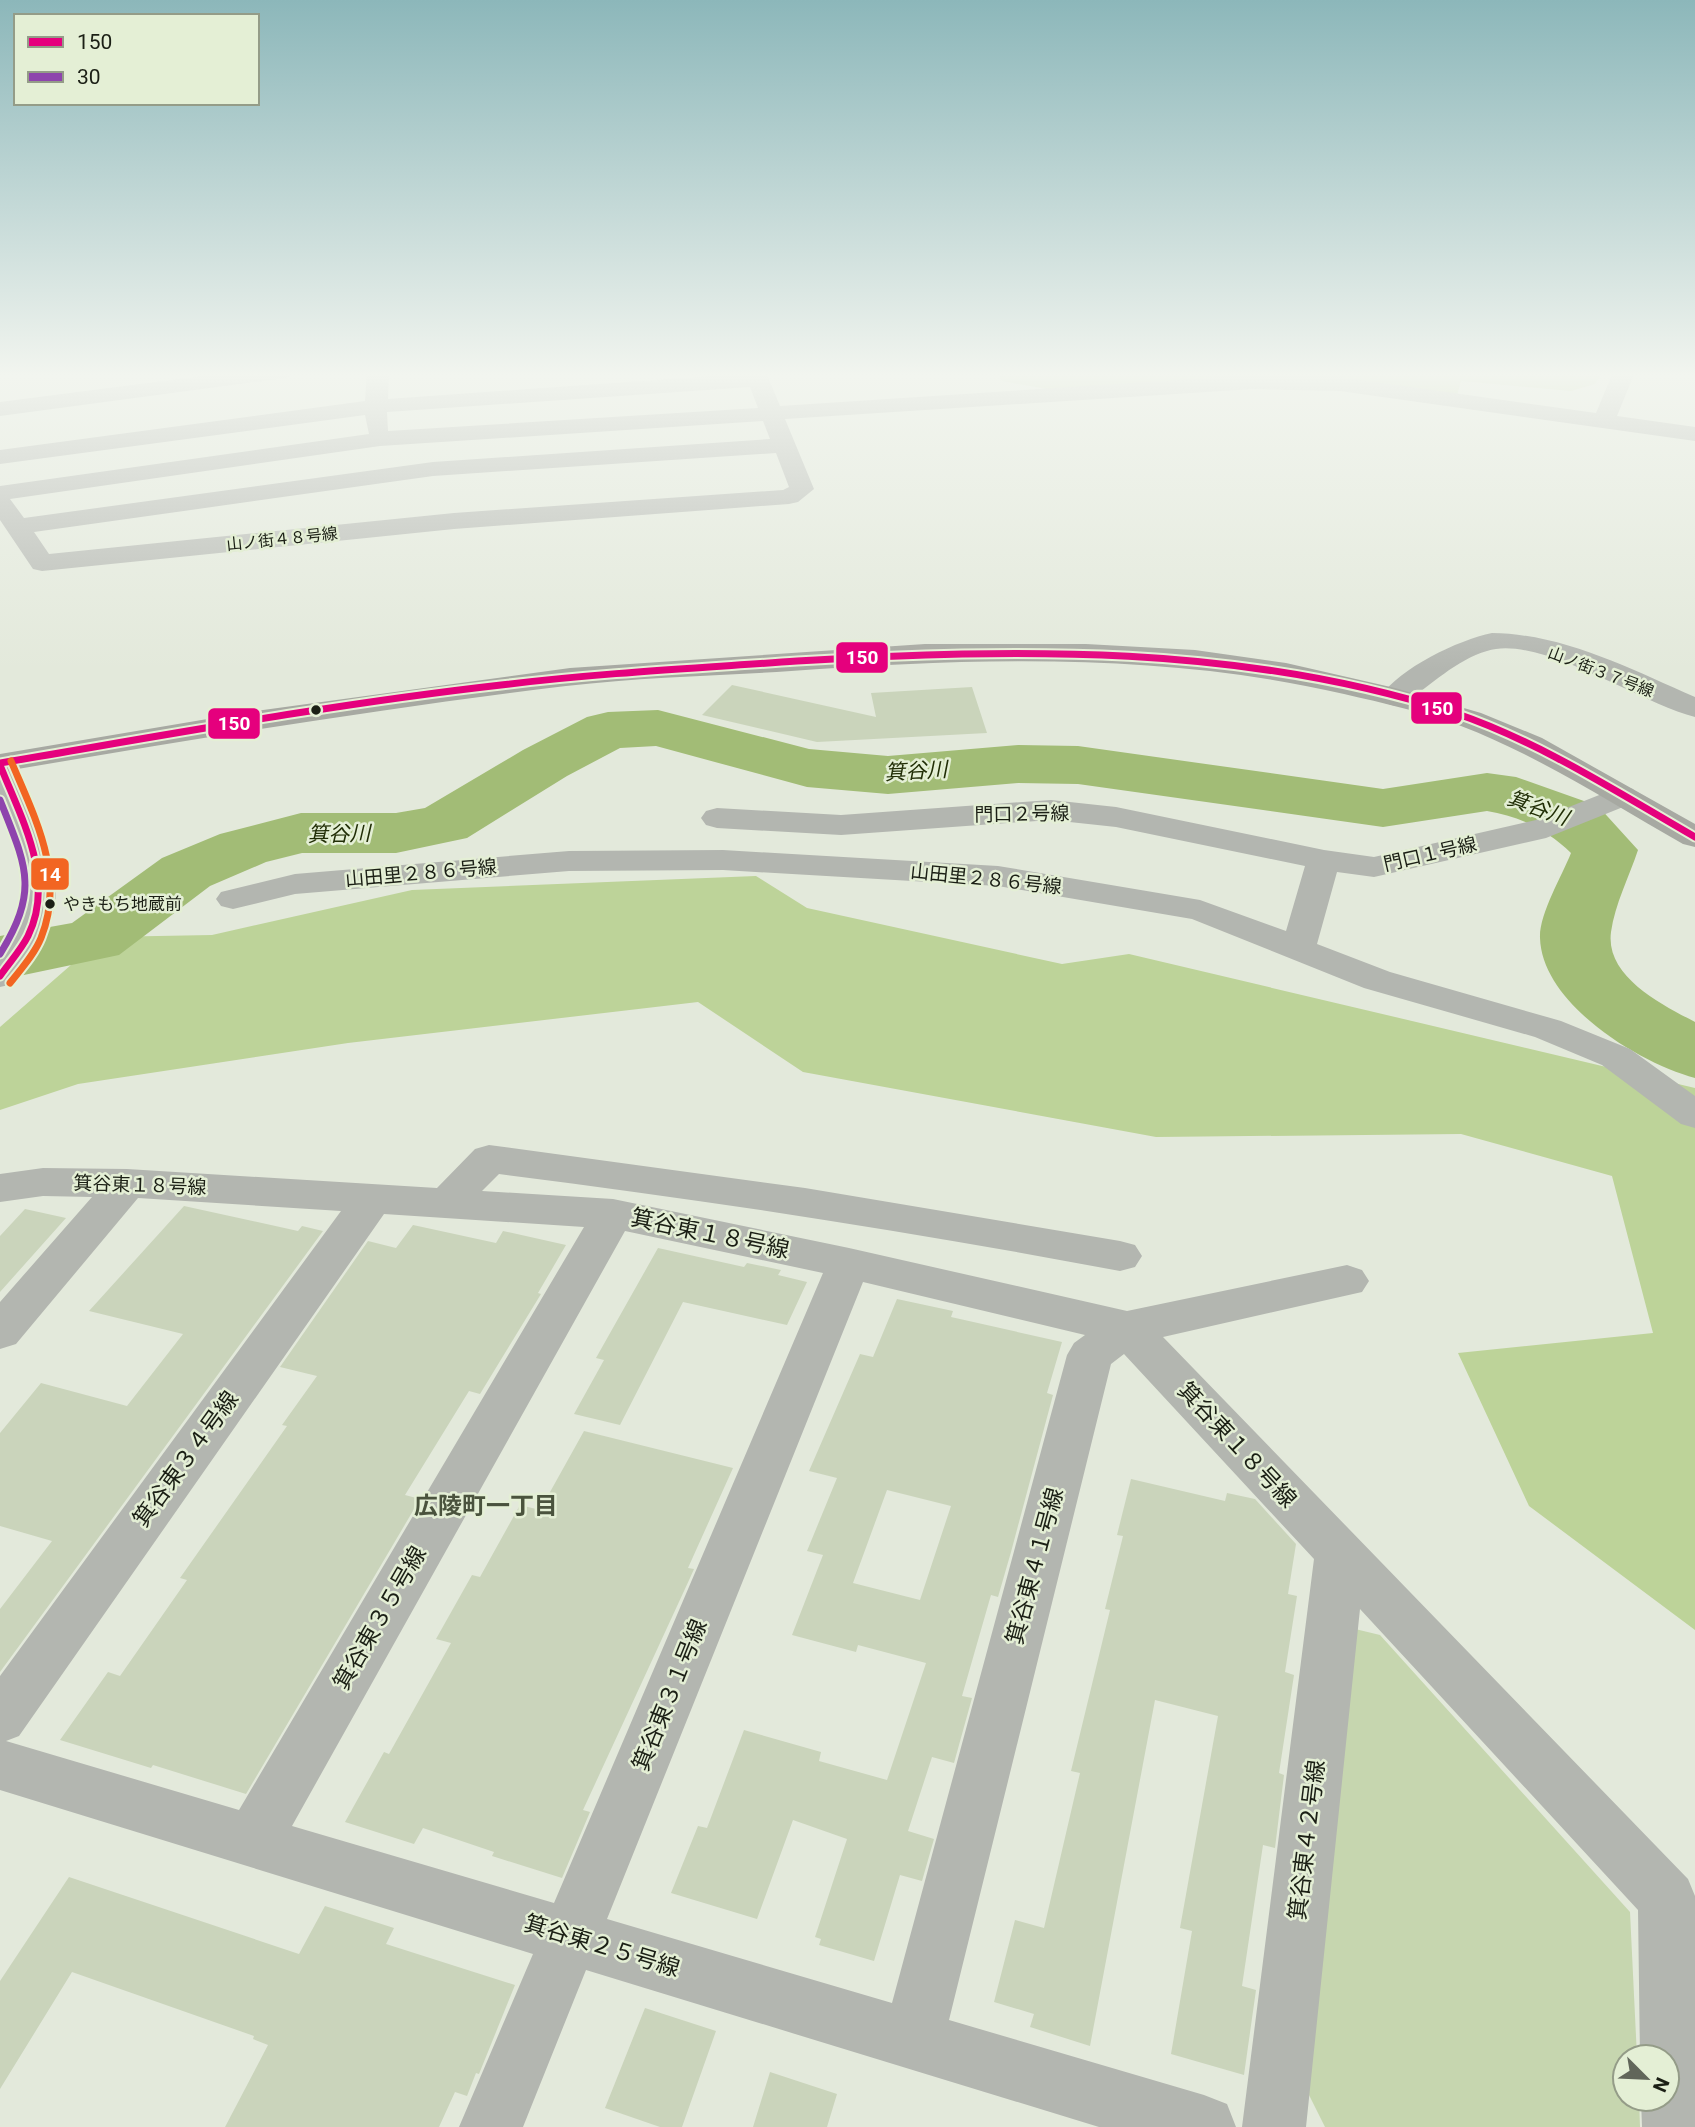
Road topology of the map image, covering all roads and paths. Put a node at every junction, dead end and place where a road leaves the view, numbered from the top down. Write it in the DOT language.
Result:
graph roads {
  1 [pos="153,471"];
  2 [pos="417,471"];
  3 [pos="795,471"];
  4 [pos="0,493"];
  5 [pos="0,502"];
  6 [pos="17,527"];
  7 [pos="1395,697"];
  8 [pos="1695,708"];
  9 [pos="0,764"];
  10 [pos="1622,796"];
  11 [pos="717,818"];
  12 [pos="1692,838"];
  13 [pos="1324,860"];
  14 [pos="233,899"];
  15 [pos="1298,949"];
  16 [pos="0,976"];
  17 [pos="1695,1115"];
  18 [pos="127,1183"];
  19 [pos="0,1188"];
  20 [pos="372,1199"];
  21 [pos="447,1203"];
  22 [pos="613,1214"];
  23 [pos="1121,1256"];
  24 [pos="849,1262"];
  25 [pos="1347,1281"];
  26 [pos="1127,1328"];
  27 [pos="0,1332"];
  28 [pos="1340,1553"];
  29 [pos="0,1719"];
  30 [pos="0,1765"];
  31 [pos="252,1841"];
  32 [pos="1681,1904"];
  33 [pos="570,1937"];
  34 [pos="913,2039"];
  35 [pos="491,2127"];
  36 [pos="1205,2127"];
  37 [pos="1274,2127"];
  38 [pos="1674,2127"];
  1 -- 4 [label="street"];
  2 -- 6 [label="street"];
  3 -- 6 [label="street, 山ノ街４８号線"];
  5 -- 6 [label="street, 山ノ街４８号線"];
  7 -- 8 [label="street, 山ノ街３７号線"];
  7 -- 9 [label="highway"];
  7 -- 10 [label="highway"];
  9 -- 16 [label="street"];
  10 -- 12 [label="highway"];
  10 -- 13 [label="street, 門口１号線"];
  11 -- 13 [label="street, 門口２号線"];
  13 -- 15 [label="street"];
  14 -- 15 [label="street, 山田里２８６号線"];
  15 -- 17 [label="street, 山田里２８６号線"];
  18 -- 19 [label="street, 箕谷東１８号線"];
  18 -- 20 [label="street, 箕谷東１８号線"];
  18 -- 27 [label="street"];
  20 -- 21 [label="street, 箕谷東１８号線"];
  20 -- 29 [label="street, 箕谷東３４号線"];
  21 -- 22 [label="street, 箕谷東１８号線"];
  21 -- 23 [label="street, 箕谷東１８号線"];
  22 -- 24 [label="street, 箕谷東１８号線"];
  22 -- 31 [label="street, 箕谷東３５号線"];
  24 -- 26 [label="street, 箕谷東１８号線"];
  24 -- 33 [label="street, 箕谷東３１号線"];
  25 -- 26 [label="street, 箕谷東４１号線"];
  26 -- 28 [label="street, 箕谷東１８号線"];
  26 -- 34 [label="street, 箕谷東４１号線"];
  28 -- 32 [label="street, 箕谷東１８号線"];
  28 -- 37 [label="street, 箕谷東４２号線"];
  30 -- 31 [label="street, 箕谷東２５号線"];
  31 -- 33 [label="street, 箕谷東２５号線"];
  32 -- 38 [label="street, 箕谷東１８号線"];
  33 -- 34 [label="street, 箕谷東２５号線"];
  33 -- 35 [label="street, 箕谷東３１号線"];
  34 -- 36 [label="street, 箕谷東２５号線"];
}
